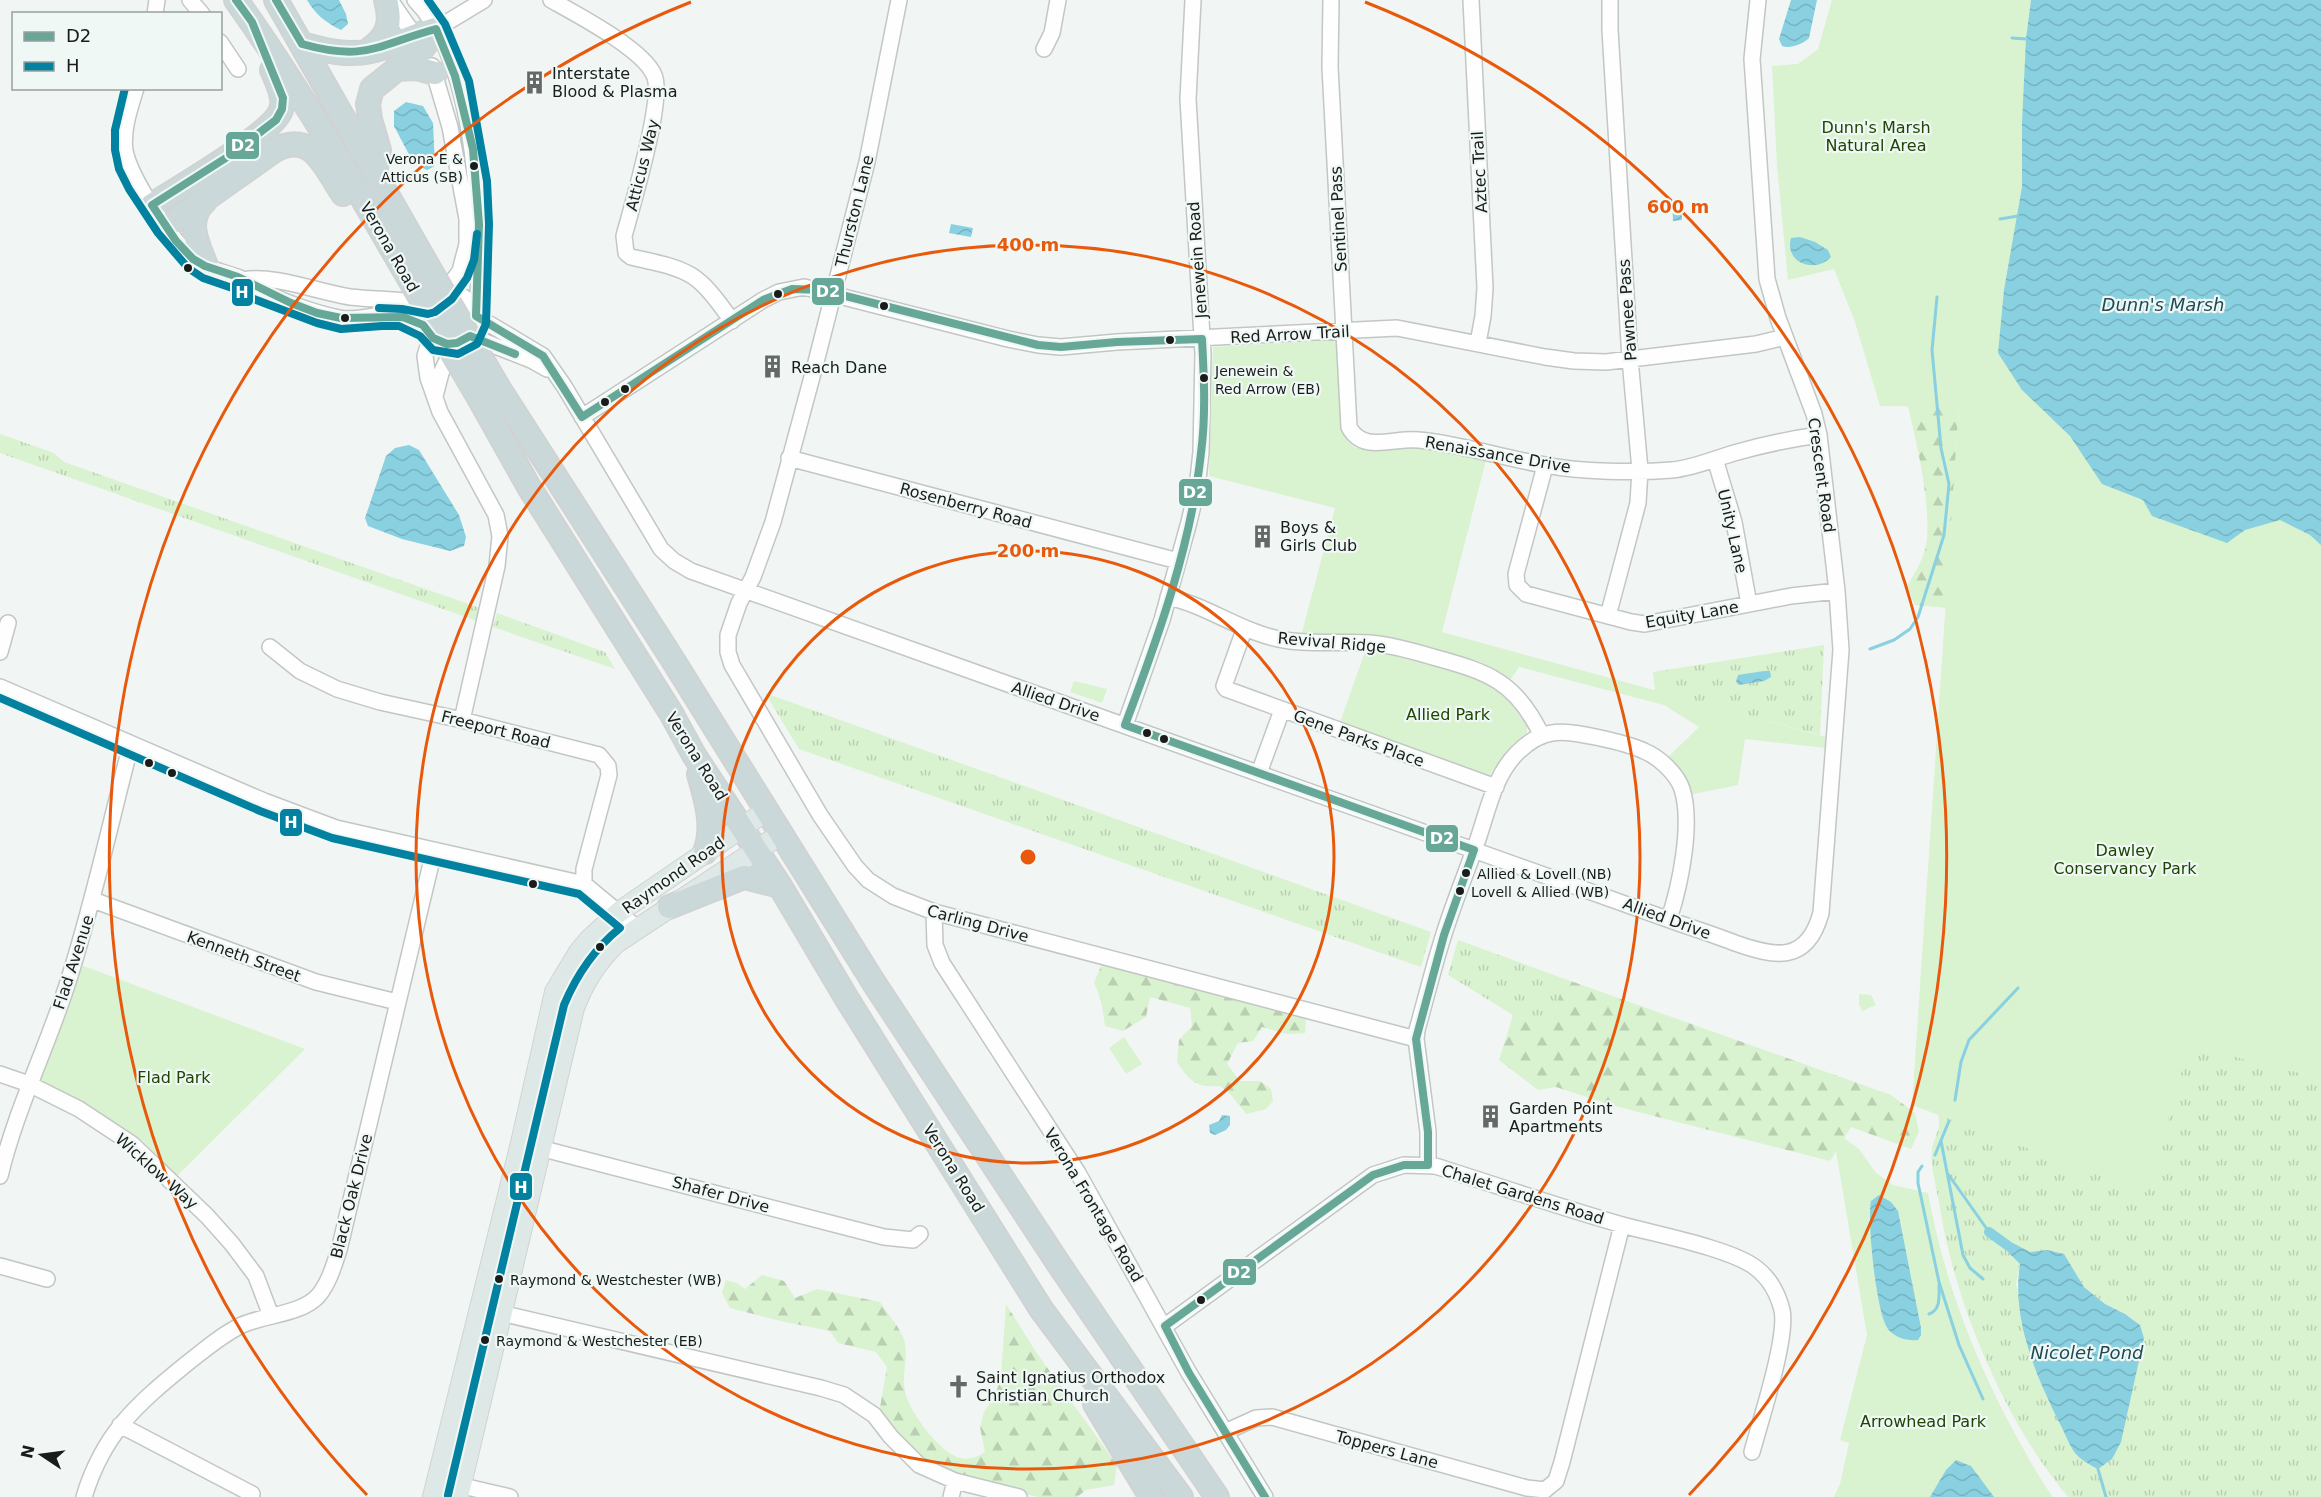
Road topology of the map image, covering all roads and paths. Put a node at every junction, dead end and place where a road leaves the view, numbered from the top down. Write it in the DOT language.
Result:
graph roads {
  1 [pos="190,0"];
  2 [pos="236,0"];
  3 [pos="276,0"];
  4 [pos="388,0"];
  5 [pos="401,0"];
  6 [pos="416,0"];
  7 [pos="484,0"];
  8 [pos="551,0"];
  9 [pos="899,0"];
  10 [pos="1058,0"];
  11 [pos="1192,0"];
  12 [pos="1331,0"];
  13 [pos="1471,0"];
  14 [pos="1610,0"];
  15 [pos="1758,0"];
  16 [pos="200,12"];
  17 [pos="252,22"];
  18 [pos="436,28"];
  19 [pos="418,41"];
  20 [pos="302,44"];
  21 [pos="222,45"];
  22 [pos="1044,49"];
  23 [pos="366,52"];
  24 [pos="238,69"];
  25 [pos="396,69"];
  26 [pos="435,73"];
  27 [pos="135,90"];
  28 [pos="375,174"];
  29 [pos="210,195"];
  30 [pos="152,205"];
  31 [pos="166,227"];
  32 [pos="389,244"];
  33 [pos="207,268"];
  34 [pos="243,280"];
  35 [pos="834,293"];
  36 [pos="443,294"];
  37 [pos="429,304"];
  38 [pos="476,312"];
  39 [pos="732,321"];
  40 [pos="1344,330"];
  41 [pos="429,332"];
  42 [pos="470,336"];
  43 [pos="1785,337"];
  44 [pos="1202,339"];
  45 [pos="1478,343"];
  46 [pos="455,344"];
  47 [pos="1630,359"];
  48 [pos="554,373"];
  49 [pos="488,393"];
  50 [pos="435,396"];
  51 [pos="582,417"];
  52 [pos="1819,435"];
  53 [pos="1354,437"];
  54 [pos="789,458"];
  55 [pos="1715,459"];
  56 [pos="1545,466"];
  57 [pos="1640,470"];
  58 [pos="1178,561"];
  59 [pos="745,590"];
  60 [pos="1837,591"];
  61 [pos="1168,597"];
  62 [pos="1749,604"];
  63 [pos="1608,616"];
  64 [pos="8,623"];
  65 [pos="1245,630"];
  66 [pos="270,647"];
  67 [pos="0,652"];
  68 [pos="0,687"];
  69 [pos="1282,710"];
  70 [pos="462,720"];
  71 [pos="1125,725"];
  72 [pos="1542,736"];
  73 [pos="131,744"];
  74 [pos="694,755"];
  75 [pos="1259,773"];
  76 [pos="1496,787"];
  77 [pos="766,811"];
  78 [pos="742,827"];
  79 [pos="781,834"];
  80 [pos="434,850"];
  81 [pos="1474,850"];
  82 [pos="705,852"];
  83 [pos="761,856"];
  84 [pos="584,884"];
  85 [pos="780,886"];
  86 [pos="93,900"];
  87 [pos="669,907"];
  88 [pos="620,912"];
  89 [pos="934,912"];
  90 [pos="1669,919"];
  91 [pos="637,928"];
  92 [pos="1796,948"];
  93 [pos="397,1002"];
  94 [pos="1416,1039"];
  95 [pos="0,1074"];
  96 [pos="29,1084"];
  97 [pos="521,1143"];
  98 [pos="542,1148"];
  99 [pos="1428,1165"];
  100 [pos="0,1176"];
  101 [pos="1622,1225"];
  102 [pos="920,1234"];
  103 [pos="0,1266"];
  104 [pos="47,1279"];
  105 [pos="1041,1309"];
  106 [pos="501,1313"];
  107 [pos="271,1316"];
  108 [pos="1165,1326"];
  109 [pos="120,1425"];
  110 [pos="1225,1432"];
  111 [pos="1178,1437"];
  112 [pos="1752,1452"];
  113 [pos="955,1481"];
  114 [pos="1550,1488"];
  115 [pos="435,1489"];
  116 [pos="459,1491"];
  117 [pos="252,1494"];
  118 [pos="84,1497"];
  119 [pos="510,1497"];
  120 [pos="951,1497"];
  121 [pos="1019,1497"];
  122 [pos="1151,1497"];
  123 [pos="1181,1497"];
  124 [pos="1217,1497"];
  125 [pos="1228,1497"];
  126 [pos="1265,1497"];
  1 -- 16 [label="street"];
  2 -- 17 [label="highway, Verona Road"];
  3 -- 20 [label="highway, Verona Road"];
  4 -- 19 [label="street"];
  4 -- 23 [label="highway"];
  5 -- 18 [label="street"];
  6 -- 18 [label="street"];
  7 -- 18 [label="street"];
  8 -- 39 [label="street, Atticus Way"];
  9 -- 35 [label="street, Thurston Lane"];
  10 -- 22 [label="street"];
  11 -- 44 [label="street, Jenewein Road"];
  12 -- 40 [label="street, Sentinel Pass"];
  13 -- 45 [label="street, Aztec Trail"];
  14 -- 47 [label="street, Pawnee Pass"];
  15 -- 43 [label="street, Crescent Road"];
  17 -- 30 [label="highway"];
  17 -- 32 [label="highway, Verona Road"];
  18 -- 19 [label="highway"];
  18 -- 38 [label="street"];
  19 -- 23 [label="highway"];
  19 -- 25 [label="highway"];
  19 -- 26 [label="street"];
  20 -- 23 [label="highway"];
  20 -- 28 [label="highway, Verona Road"];
  21 -- 24 [label="street"];
  25 -- 26 [label="highway"];
  25 -- 28 [label="highway"];
  26 -- 36 [label="street"];
  27 -- 30 [label="street"];
  28 -- 49 [label="highway, Verona Road, bridge"];
  29 -- 31 [label="highway"];
  29 -- 32 [label="highway"];
  29 -- 33 [label="highway"];
  30 -- 31 [label="street"];
  31 -- 33 [label="street"];
  32 -- 49 [label="highway, Verona Road, bridge"];
  33 -- 34 [label="street"];
  34 -- 37 [label="street"];
  34 -- 41 [label="street"];
  35 -- 39 [label="street, Red Arrow Trail"];
  35 -- 44 [label="street, Red Arrow Trail"];
  35 -- 54 [label="street, Thurston Lane"];
  36 -- 37 [label="street"];
  36 -- 38 [label="street"];
  37 -- 41 [label="street"];
  38 -- 42 [label="street"];
  38 -- 48 [label="street"];
  39 -- 51 [label="street, Red Arrow Trail"];
  40 -- 44 [label="street, Red Arrow Trail"];
  40 -- 45 [label="street, Red Arrow Trail"];
  40 -- 53 [label="street, Sentinel Pass"];
  41 -- 46 [label="street"];
  41 -- 50 [label="street"];
  42 -- 46 [label="street"];
  42 -- 48 [label="street"];
  43 -- 47 [label="street, Red Arrow Trail"];
  43 -- 52 [label="street, Crescent Road"];
  44 -- 58 [label="street, Jenewein Road"];
  45 -- 47 [label="street, Red Arrow Trail"];
  46 -- 50 [label="street"];
  47 -- 57 [label="street, Pawnee Pass"];
  48 -- 51 [label="street"];
  49 -- 74 [label="highway, Verona Road"];
  49 -- 77 [label="highway, Verona Road"];
  50 -- 70 [label="street"];
  51 -- 59 [label="street, Allied Drive"];
  52 -- 55 [label="street, Renaissance Drive"];
  52 -- 60 [label="street, Crescent Road"];
  53 -- 56 [label="street, Renaissance Drive"];
  54 -- 58 [label="street, Rosenberry Road"];
  54 -- 59 [label="street, Thurston Lane"];
  55 -- 57 [label="street, Renaissance Drive"];
  55 -- 62 [label="street, Unity Lane"];
  56 -- 57 [label="street, Renaissance Drive"];
  56 -- 63 [label="street, Equity Lane"];
  57 -- 63 [label="street, Pawnee Pass"];
  58 -- 61 [label="street, Jenewein Road"];
  59 -- 71 [label="street, Allied Drive"];
  59 -- 89 [label="street, Carling Drive"];
  60 -- 62 [label="street, Equity Lane"];
  60 -- 92 [label="street, Crescent Road"];
  61 -- 65 [label="street, Revival Ridge"];
  61 -- 71 [label="street, Jenewein Road"];
  62 -- 63 [label="street, Equity Lane"];
  64 -- 67 [label="street"];
  65 -- 69 [label="street, Gene Parks Place"];
  65 -- 72 [label="street, Revival Ridge"];
  66 -- 70 [label="street, Freeport Road"];
  68 -- 73 [label="street"];
  69 -- 75 [label="street"];
  69 -- 76 [label="street, Gene Parks Place"];
  70 -- 84 [label="street, Freeport Road"];
  71 -- 75 [label="street, Allied Drive"];
  72 -- 76 [label="street"];
  72 -- 90 [label="street"];
  73 -- 80 [label="street"];
  73 -- 86 [label="street, Flad Avenue"];
  74 -- 78 [label="highway, Verona Road"];
  74 -- 82 [label="highway"];
  75 -- 81 [label="street, Allied Drive"];
  76 -- 81 [label="street"];
  77 -- 78 [label="main road, Raymond Road"];
  77 -- 79 [label="highway, Verona Road"];
  78 -- 82 [label="main road, Raymond Road"];
  78 -- 83 [label="highway, Verona Road"];
  79 -- 83 [label="main road, Raymond Road"];
  79 -- 111 [label="highway, Verona Road"];
  80 -- 84 [label="street"];
  80 -- 93 [label="street, Black Oak Drive"];
  81 -- 90 [label="street, Allied Drive"];
  81 -- 94 [label="street"];
  82 -- 88 [label="main road, Raymond Road"];
  83 -- 85 [label="highway, Verona Road"];
  83 -- 87 [label="main road, Raymond Road"];
  84 -- 88 [label="street"];
  85 -- 87 [label="highway"];
  85 -- 105 [label="highway, Verona Road"];
  86 -- 93 [label="street, Kenneth Street"];
  86 -- 96 [label="street, Flad Avenue"];
  87 -- 91 [label="main road, Raymond Road"];
  88 -- 91 [label="street"];
  88 -- 97 [label="main road, Raymond Road"];
  89 -- 94 [label="street, Carling Drive"];
  89 -- 108 [label="street, Verona Frontage Road"];
  90 -- 92 [label="street, Allied Drive"];
  91 -- 98 [label="main road, Raymond Road"];
  93 -- 107 [label="street, Black Oak Drive"];
  94 -- 99 [label="street"];
  95 -- 96 [label="street, Wicklow Way"];
  96 -- 100 [label="street, Flad Avenue"];
  96 -- 107 [label="street, Wicklow Way"];
  97 -- 98 [label="street, Shafer Drive"];
  97 -- 115 [label="main road, Raymond Road"];
  98 -- 102 [label="street, Shafer Drive"];
  98 -- 106 [label="main road, Raymond Road"];
  99 -- 101 [label="street, Chalet Gardens Road"];
  99 -- 108 [label="street, Chalet Gardens Road"];
  101 -- 112 [label="street"];
  101 -- 114 [label="street, Chalet Gardens Road"];
  103 -- 104 [label="street"];
  105 -- 122 [label="highway"];
  105 -- 123 [label="highway, Verona Road"];
  106 -- 113 [label="street"];
  106 -- 116 [label="main road, Raymond Road"];
  107 -- 109 [label="street, Black Oak Drive"];
  108 -- 110 [label="street, Verona Frontage Road"];
  109 -- 117 [label="street"];
  109 -- 118 [label="street, Black Oak Drive"];
  110 -- 114 [label="street, Toppers Lane"];
  110 -- 126 [label="street, Verona Frontage Road"];
  111 -- 124 [label="highway, Verona Road"];
  111 -- 125 [label="highway"];
  113 -- 120 [label="street"];
  113 -- 121 [label="street"];
  115 -- 116 [label="street"];
  116 -- 119 [label="street"];
}
